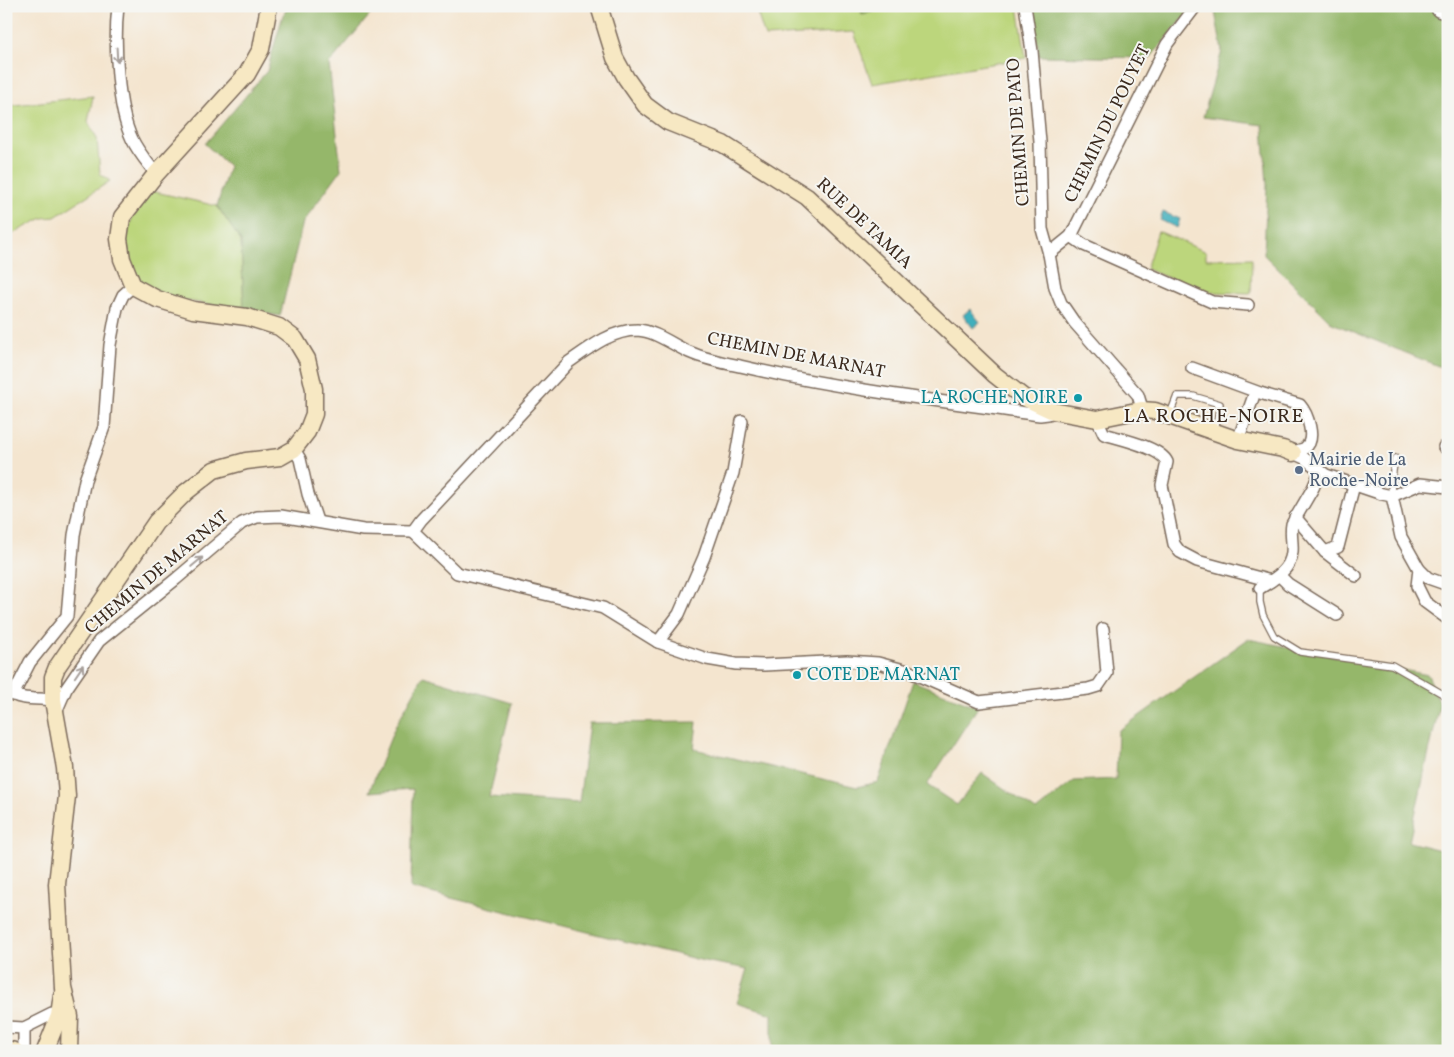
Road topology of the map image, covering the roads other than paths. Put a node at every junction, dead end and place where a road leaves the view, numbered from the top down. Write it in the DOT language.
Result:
graph roads {
  1 [pos="118,6"];
  2 [pos="269,6"];
  3 [pos="599,6"];
  4 [pos="1025,6"];
  5 [pos="1196,6"];
  6 [pos="1436,6"];
  7 [pos="1448,14"];
  8 [pos="156,174"];
  9 [pos="1071,236"];
  10 [pos="1049,254"];
  11 [pos="133,286"];
  12 [pos="1248,306"];
  13 [pos="1192,368"];
  14 [pos="1253,398"];
  15 [pos="1142,410"];
  16 [pos="1053,411"];
  17 [pos="1169,416"];
  18 [pos="1102,418"];
  19 [pos="742,420"];
  20 [pos="1214,431"];
  21 [pos="1238,440"];
  22 [pos="294,449"];
  23 [pos="1293,453"];
  24 [pos="1395,458"];
  25 [pos="1320,472"];
  26 [pos="1354,485"];
  27 [pos="1448,487"];
  28 [pos="1392,496"];
  29 [pos="1295,517"];
  30 [pos="317,521"];
  31 [pos="413,531"];
  32 [pos="1325,552"];
  33 [pos="1419,569"];
  34 [pos="1356,576"];
  35 [pos="1276,578"];
  36 [pos="1448,585"];
  37 [pos="1260,588"];
  38 [pos="1337,615"];
  39 [pos="1448,619"];
  40 [pos="1103,629"];
  41 [pos="658,642"];
  42 [pos="9,693"];
  43 [pos="1448,697"];
  44 [pos="54,707"];
  45 [pos="64,1017"];
  46 [pos="6,1028"];
  47 [pos="24,1028"];
  48 [pos="6,1049"];
  49 [pos="15,1051"];
  50 [pos="24,1051"];
  51 [pos="45,1051"];
  52 [pos="70,1051"];
  1 -- 8 [label="street, one-way"];
  2 -- 8 [label="street"];
  3 -- 16 [label="street, RUE DE TAMIA"];
  4 -- 10 [label="street, CHEMIN DE PATO"];
  5 -- 9 [label="street, CHEMIN DU POUYET"];
  6 -- 7 [label="street"];
  8 -- 11 [label="street"];
  9 -- 10 [label="street, CHEMIN DU POUYET"];
  9 -- 12 [label="street"];
  10 -- 15 [label="street, CHEMIN DE PATO"];
  11 -- 22 [label="street"];
  11 -- 42 [label="street"];
  13 -- 23 [label="street"];
  14 -- 21 [label="street"];
  15 -- 17 [label="street"];
  15 -- 18 [label="street, RUE DE TAMIA"];
  16 -- 18 [label="street, RUE DE TAMIA"];
  16 -- 31 [label="street, CHEMIN DE MARNAT"];
  17 -- 20 [label="street"];
  17 -- 20 [label="lane"];
  18 -- 35 [label="street"];
  19 -- 41 [label="street"];
  20 -- 21 [label="street"];
  21 -- 23 [label="street"];
  22 -- 30 [label="street"];
  22 -- 44 [label="street"];
  23 -- 25 [label="street"];
  24 -- 28 [label="lane"];
  25 -- 26 [label="street"];
  25 -- 29 [label="street"];
  26 -- 28 [label="street"];
  26 -- 32 [label="street"];
  27 -- 28 [label="street"];
  28 -- 33 [label="street"];
  29 -- 32 [label="street"];
  29 -- 35 [label="street"];
  30 -- 31 [label="street, CHEMIN DE MARNAT"];
  44 -- 30 [label="street, CHEMIN DE MARNAT, one-way"];
  31 -- 41 [label="street"];
  32 -- 34 [label="street"];
  33 -- 36 [label="street"];
  33 -- 39 [label="street"];
  35 -- 37 [label="street"];
  35 -- 38 [label="street"];
  37 -- 43 [label="lane"];
  40 -- 41 [label="street"];
  42 -- 44 [label="street"];
  44 -- 45 [label="street"];
  45 -- 47 [label="street"];
  45 -- 51 [label="street"];
  45 -- 52 [label="street"];
  46 -- 47 [label="street"];
  47 -- 50 [label="street"];
  48 -- 49 [label="street"];
}
